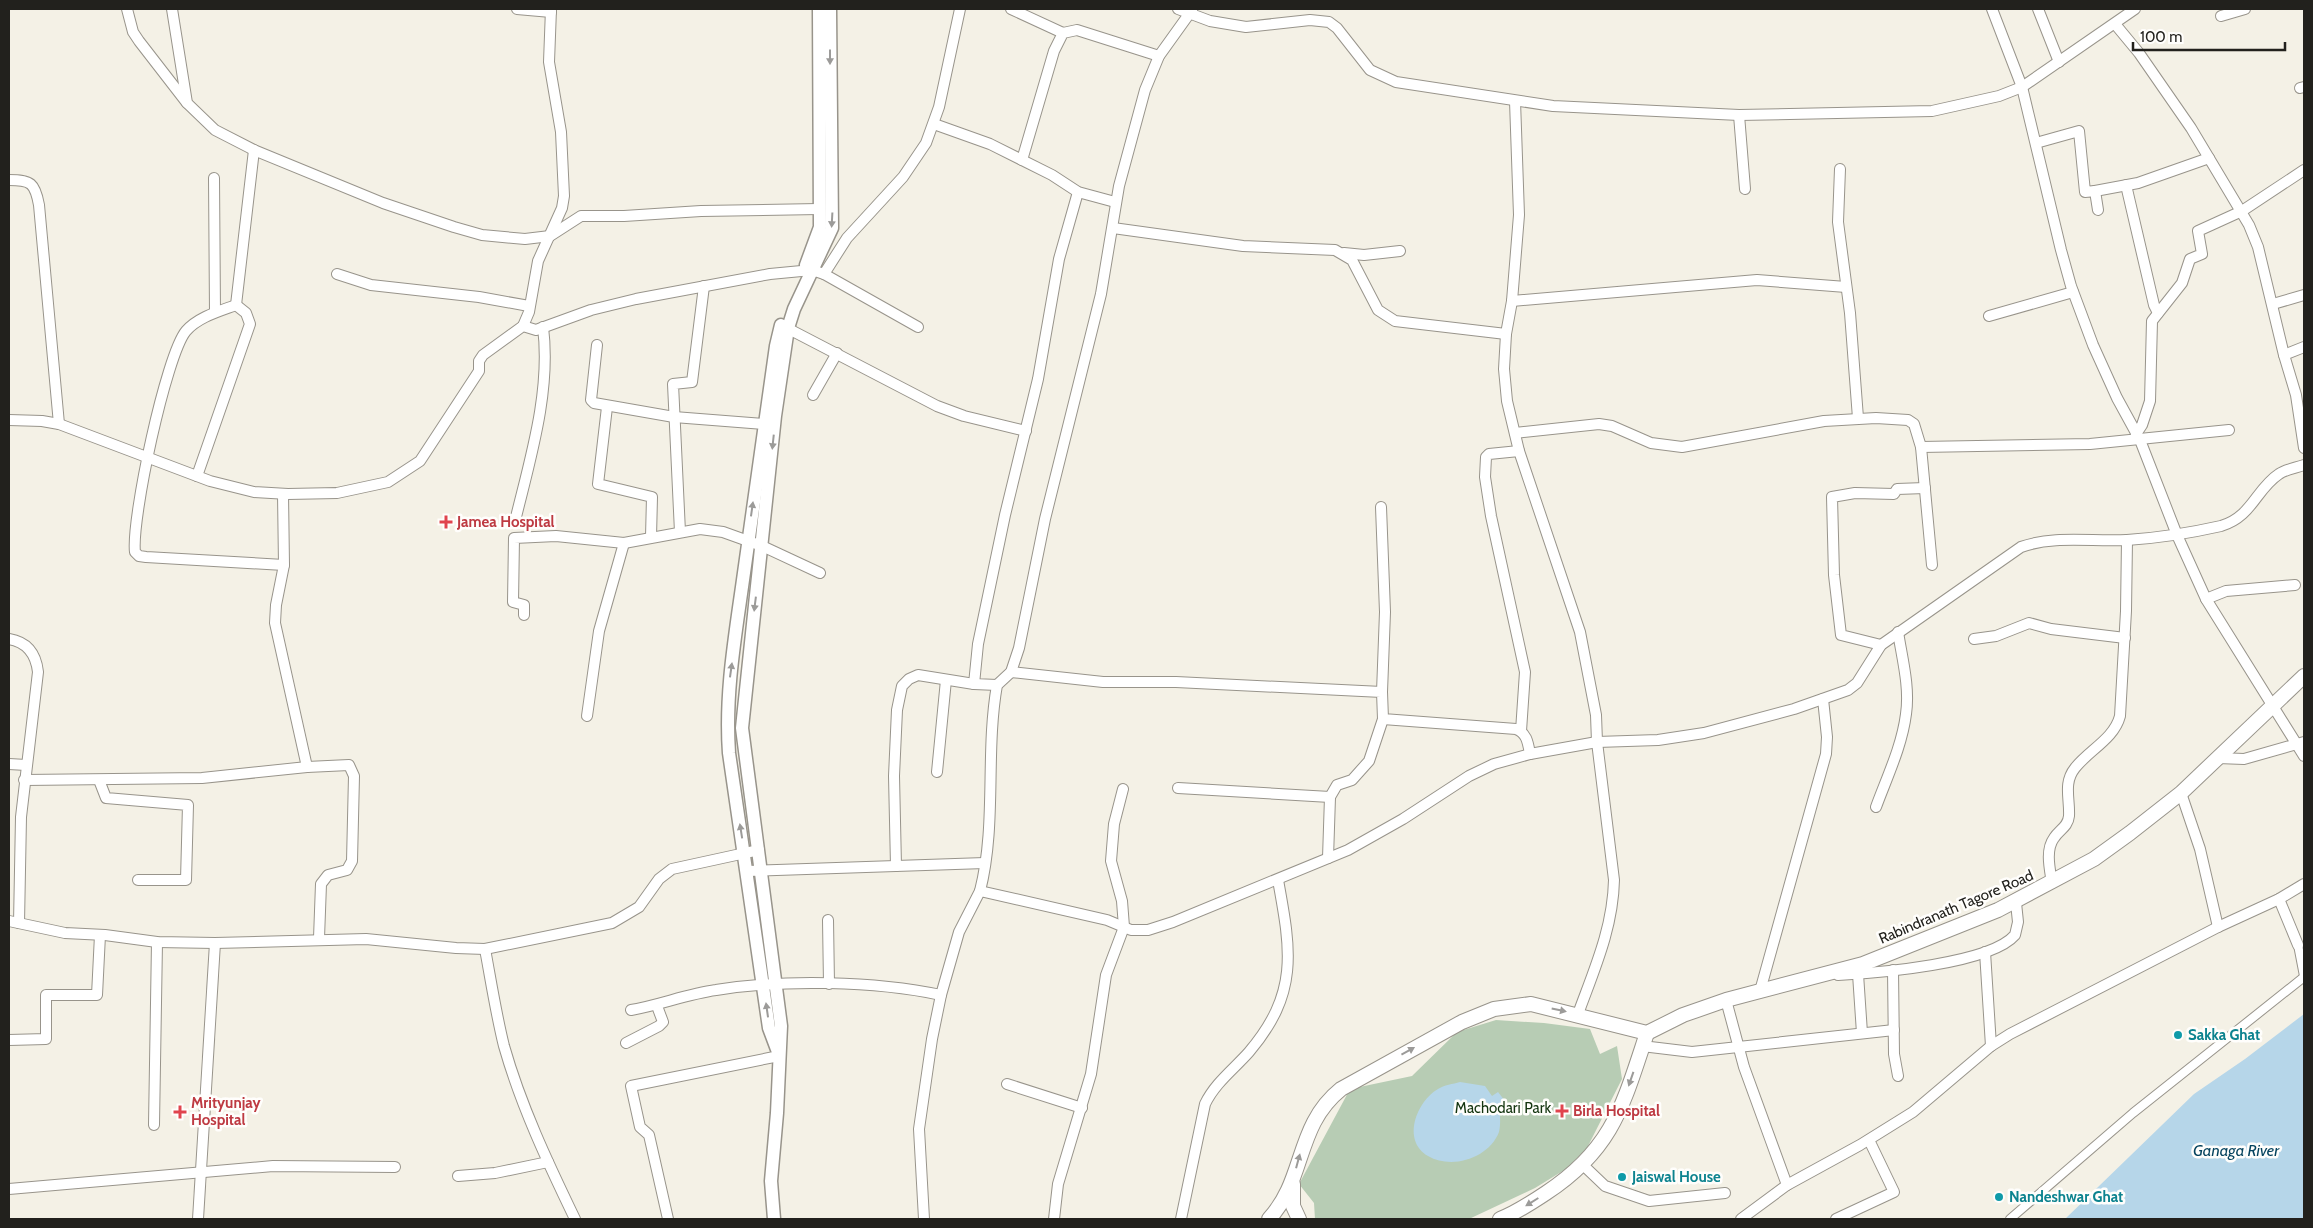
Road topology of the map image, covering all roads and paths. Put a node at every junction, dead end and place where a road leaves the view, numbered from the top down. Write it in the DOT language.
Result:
graph roads {
  1 [pos="127,9"];
  2 [pos="172,9"];
  3 [pos="517,9"];
  4 [pos="819,9"];
  5 [pos="830,9"];
  6 [pos="960,9"];
  7 [pos="1011,9"];
  8 [pos="1178,9"];
  9 [pos="1992,9"];
  10 [pos="2038,9"];
  11 [pos="2135,9"];
  12 [pos="2244,9"];
  13 [pos="550,10"];
  14 [pos="1190,11"];
  15 [pos="2221,16"];
  16 [pos="2115,24"];
  17 [pos="1063,33"];
  18 [pos="1159,56"];
  19 [pos="2060,62"];
  20 [pos="2022,87"];
  21 [pos="1515,101"];
  22 [pos="187,103"];
  23 [pos="1739,115"];
  24 [pos="934,124"];
  25 [pos="2036,143"];
  26 [pos="254,150"];
  27 [pos="2209,158"];
  28 [pos="1022,160"];
  29 [pos="1840,169"];
  30 [pos="2304,170"];
  31 [pos="214,178"];
  32 [pos="9,180"];
  33 [pos="2126,185"];
  34 [pos="1744,189"];
  35 [pos="2095,191"];
  36 [pos="1078,192"];
  37 [pos="1116,202"];
  38 [pos="819,209"];
  39 [pos="2098,210"];
  40 [pos="2242,211"];
  41 [pos="1113,228"];
  42 [pos="550,236"];
  43 [pos="1400,251"];
  44 [pos="1343,253"];
  45 [pos="813,271"];
  46 [pos="337,274"];
  47 [pos="704,286"];
  48 [pos="1846,287"];
  49 [pos="2073,292"];
  50 [pos="2304,295"];
  51 [pos="1512,301"];
  52 [pos="2273,304"];
  53 [pos="236,305"];
  54 [pos="529,306"];
  55 [pos="215,312"];
  56 [pos="2158,313"];
  57 [pos="1990,316"];
  58 [pos="523,326"];
  59 [pos="543,327"];
  60 [pos="784,327"];
  61 [pos="918,327"];
  62 [pos="1506,334"];
  63 [pos="597,345"];
  64 [pos="2304,347"];
  65 [pos="837,353"];
  66 [pos="2284,355"];
  67 [pos="2300,393"];
  68 [pos="814,395"];
  69 [pos="607,407"];
  70 [pos="674,417"];
  71 [pos="1858,418"];
  72 [pos="9,420"];
  73 [pos="59,424"];
  74 [pos="764,424"];
  75 [pos="2303,426"];
  76 [pos="2229,430"];
  77 [pos="1026,431"];
  78 [pos="1515,433"];
  79 [pos="2138,437"];
  80 [pos="1921,447"];
  81 [pos="2304,448"];
  82 [pos="1519,451"];
  83 [pos="146,456"];
  84 [pos="2304,465"];
  85 [pos="197,476"];
  86 [pos="1925,488"];
  87 [pos="283,494"];
  88 [pos="1381,506"];
  89 [pos="516,517"];
  90 [pos="680,532"];
  91 [pos="2177,535"];
  92 [pos="652,537"];
  93 [pos="2127,540"];
  94 [pos="748,542"];
  95 [pos="624,543"];
  96 [pos="762,546"];
  97 [pos="284,565"];
  98 [pos="1932,565"];
  99 [pos="820,573"];
  100 [pos="2295,585"];
  101 [pos="2206,599"];
  102 [pos="524,615"];
  103 [pos="1898,632"];
  104 [pos="2125,638"];
  105 [pos="9,639"];
  106 [pos="1974,639"];
  107 [pos="1881,645"];
  108 [pos="1011,672"];
  109 [pos="2304,676"];
  110 [pos="946,680"];
  111 [pos="974,684"];
  112 [pos="997,685"];
  113 [pos="1382,692"];
  114 [pos="1823,699"];
  115 [pos="2272,707"];
  116 [pos="586,716"];
  117 [pos="1383,719"];
  118 [pos="1521,731"];
  119 [pos="1597,742"];
  120 [pos="2300,743"];
  121 [pos="1530,754"];
  122 [pos="2304,756"];
  123 [pos="2218,758"];
  124 [pos="9,764"];
  125 [pos="26,765"];
  126 [pos="307,767"];
  127 [pos="937,772"];
  128 [pos="24,780"];
  129 [pos="99,780"];
  130 [pos="1178,788"];
  131 [pos="1123,790"];
  132 [pos="2181,793"];
  133 [pos="1330,797"];
  134 [pos="1876,807"];
  135 [pos="9,846"];
  136 [pos="20,846"];
  137 [pos="759,850"];
  138 [pos="744,853"];
  139 [pos="1328,858"];
  140 [pos="985,862"];
  141 [pos="896,866"];
  142 [pos="761,869"];
  143 [pos="747,871"];
  144 [pos="138,880"];
  145 [pos="1278,880"];
  146 [pos="2052,883"];
  147 [pos="2304,884"];
  148 [pos="980,891"];
  149 [pos="2279,899"];
  150 [pos="2016,902"];
  151 [pos="828,920"];
  152 [pos="14,922"];
  153 [pos="1124,927"];
  154 [pos="2218,927"];
  155 [pos="100,935"];
  156 [pos="319,938"];
  157 [pos="157,942"];
  158 [pos="215,943"];
  159 [pos="2298,945"];
  160 [pos="485,949"];
  161 [pos="1985,952"];
  162 [pos="1893,970"];
  163 [pos="1858,974"];
  164 [pos="1822,976"];
  165 [pos="2304,976"];
  166 [pos="769,984"];
  167 [pos="829,984"];
  168 [pos="1760,991"];
  169 [pos="941,995"];
  170 [pos="1726,1000"];
  171 [pos="657,1006"];
  172 [pos="631,1010"];
  173 [pos="1578,1014"];
  174 [pos="1894,1030"];
  175 [pos="1647,1033"];
  176 [pos="1862,1033"];
  177 [pos="9,1040"];
  178 [pos="626,1043"];
  179 [pos="1642,1046"];
  180 [pos="1738,1046"];
  181 [pos="1991,1046"];
  182 [pos="779,1056"];
  183 [pos="1898,1076"];
  184 [pos="1006,1084"];
  185 [pos="1082,1108"];
  186 [pos="154,1125"];
  187 [pos="1869,1140"];
  188 [pos="548,1162"];
  189 [pos="1583,1166"];
  190 [pos="395,1167"];
  191 [pos="200,1172"];
  192 [pos="458,1176"];
  193 [pos="1293,1181"];
  194 [pos="1787,1185"];
  195 [pos="9,1189"];
  196 [pos="1725,1193"];
  197 [pos="773,1204"];
  198 [pos="1505,1218"];
  199 [pos="198,1219"];
  200 [pos="575,1219"];
  201 [pos="668,1219"];
  202 [pos="774,1219"];
  203 [pos="782,1219"];
  204 [pos="924,1219"];
  205 [pos="1054,1219"];
  206 [pos="1181,1219"];
  207 [pos="1269,1219"];
  208 [pos="1299,1219"];
  209 [pos="1741,1219"];
  210 [pos="1836,1219"];
  211 [pos="2010,1219"];
  1 -- 22 [label="street"];
  2 -- 22 [label="street"];
  3 -- 13 [label="street"];
  4 -- 38 [label="street"];
  5 -- 45 [label="street, one-way"];
  6 -- 24 [label="street"];
  7 -- 17 [label="street"];
  8 -- 14 [label="street"];
  9 -- 20 [label="street"];
  10 -- 19 [label="street"];
  11 -- 16 [label="street"];
  12 -- 15 [label="street"];
  13 -- 42 [label="street"];
  14 -- 18 [label="street"];
  14 -- 21 [label="street"];
  16 -- 19 [label="street"];
  16 -- 27 [label="street"];
  17 -- 18 [label="street"];
  17 -- 28 [label="street"];
  18 -- 37 [label="street"];
  19 -- 20 [label="street"];
  20 -- 23 [label="street"];
  20 -- 25 [label="street"];
  21 -- 23 [label="street"];
  21 -- 51 [label="street"];
  22 -- 26 [label="street"];
  23 -- 34 [label="street"];
  24 -- 28 [label="street"];
  24 -- 45 [label="street"];
  25 -- 35 [label="street"];
  25 -- 49 [label="street"];
  26 -- 42 [label="street"];
  26 -- 53 [label="street"];
  27 -- 33 [label="street"];
  27 -- 40 [label="street"];
  28 -- 36 [label="street"];
  29 -- 48 [label="street"];
  30 -- 40 [label="street"];
  31 -- 55 [label="street"];
  32 -- 73 [label="street"];
  33 -- 35 [label="street"];
  33 -- 56 [label="street"];
  35 -- 39 [label="street"];
  36 -- 37 [label="street"];
  36 -- 77 [label="street"];
  37 -- 41 [label="street"];
  38 -- 42 [label="street"];
  38 -- 45 [label="street"];
  40 -- 52 [label="street"];
  40 -- 56 [label="street"];
  41 -- 44 [label="street"];
  41 -- 108 [label="street"];
  42 -- 54 [label="street"];
  43 -- 44 [label="street"];
  44 -- 62 [label="street"];
  45 -- 47 [label="street"];
  45 -- 60 [label="street"];
  45 -- 61 [label="street"];
  46 -- 54 [label="street"];
  47 -- 59 [label="street"];
  47 -- 70 [label="street"];
  48 -- 51 [label="street"];
  48 -- 71 [label="street"];
  49 -- 57 [label="street"];
  49 -- 79 [label="street"];
  50 -- 52 [label="street"];
  51 -- 62 [label="street"];
  52 -- 66 [label="street"];
  53 -- 55 [label="street"];
  53 -- 85 [label="street"];
  54 -- 58 [label="street"];
  55 -- 83 [label="street"];
  56 -- 79 [label="street"];
  58 -- 59 [label="street"];
  58 -- 87 [label="street"];
  59 -- 89 [label="street"];
  60 -- 65 [label="street"];
  60 -- 74 [label="street"];
  60 -- 96 [label="street, one-way"];
  62 -- 78 [label="street"];
  63 -- 69 [label="street"];
  64 -- 66 [label="street"];
  65 -- 68 [label="street"];
  65 -- 77 [label="street"];
  66 -- 67 [label="street"];
  67 -- 75 [label="street"];
  69 -- 70 [label="street"];
  69 -- 92 [label="street"];
  70 -- 74 [label="street"];
  70 -- 90 [label="street"];
  71 -- 78 [label="street"];
  71 -- 80 [label="street"];
  72 -- 73 [label="street"];
  73 -- 83 [label="street"];
  94 -- 74 [label="street, one-way"];
  75 -- 81 [label="street"];
  76 -- 79 [label="street"];
  77 -- 111 [label="street"];
  78 -- 82 [label="street"];
  79 -- 80 [label="street"];
  79 -- 91 [label="street"];
  80 -- 86 [label="street"];
  82 -- 118 [label="street"];
  82 -- 119 [label="street"];
  83 -- 85 [label="street"];
  83 -- 97 [label="street"];
  84 -- 91 [label="street"];
  85 -- 87 [label="street"];
  86 -- 98 [label="street"];
  86 -- 107 [label="street"];
  87 -- 97 [label="street"];
  88 -- 113 [label="street"];
  90 -- 92 [label="street"];
  90 -- 94 [label="street"];
  91 -- 93 [label="street"];
  91 -- 101 [label="street"];
  92 -- 95 [label="street"];
  93 -- 103 [label="street"];
  93 -- 104 [label="street"];
  94 -- 96 [label="street"];
  138 -- 94 [label="street, one-way"];
  95 -- 102 [label="street"];
  95 -- 116 [label="street"];
  96 -- 99 [label="street"];
  96 -- 137 [label="street, one-way"];
  97 -- 126 [label="street"];
  100 -- 101 [label="street"];
  101 -- 115 [label="street"];
  103 -- 107 [label="street"];
  103 -- 134 [label="street"];
  104 -- 106 [label="street"];
  104 -- 146 [label="street"];
  105 -- 125 [label="street"];
  107 -- 114 [label="street"];
  108 -- 112 [label="street"];
  108 -- 113 [label="street"];
  109 -- 115 [label="main road, Rabindranath Tagore Road"];
  110 -- 111 [label="street"];
  110 -- 127 [label="street"];
  110 -- 141 [label="street"];
  111 -- 112 [label="street"];
  112 -- 140 [label="street"];
  113 -- 117 [label="street"];
  114 -- 119 [label="street"];
  114 -- 168 [label="street"];
  115 -- 120 [label="street"];
  115 -- 123 [label="main road, Rabindranath Tagore Road"];
  117 -- 118 [label="street"];
  117 -- 133 [label="street"];
  118 -- 121 [label="street"];
  119 -- 121 [label="street"];
  119 -- 173 [label="street"];
  120 -- 122 [label="street"];
  120 -- 123 [label="street"];
  121 -- 139 [label="street"];
  123 -- 132 [label="main road, Rabindranath Tagore Road"];
  124 -- 125 [label="street"];
  125 -- 128 [label="street"];
  126 -- 129 [label="street"];
  126 -- 156 [label="street"];
  128 -- 129 [label="street"];
  128 -- 136 [label="street"];
  129 -- 144 [label="street"];
  130 -- 133 [label="street"];
  131 -- 153 [label="street"];
  132 -- 146 [label="main road, Rabindranath Tagore Road"];
  132 -- 154 [label="street"];
  133 -- 139 [label="street"];
  135 -- 136 [label="street"];
  136 -- 152 [label="street"];
  137 -- 138 [label="street"];
  137 -- 142 [label="street"];
  138 -- 143 [label="street"];
  138 -- 160 [label="street"];
  139 -- 145 [label="street"];
  140 -- 141 [label="street"];
  140 -- 148 [label="street"];
  141 -- 142 [label="street"];
  142 -- 143 [label="street"];
  142 -- 166 [label="street"];
  143 -- 166 [label="street"];
  145 -- 153 [label="street"];
  145 -- 206 [label="street"];
  146 -- 150 [label="main road, Rabindranath Tagore Road"];
  147 -- 149 [label="street"];
  148 -- 153 [label="street"];
  148 -- 169 [label="street"];
  149 -- 154 [label="street"];
  149 -- 159 [label="street"];
  150 -- 161 [label="street"];
  150 -- 164 [label="main road, Rabindranath Tagore Road"];
  151 -- 167 [label="street"];
  152 -- 155 [label="street"];
  153 -- 185 [label="street"];
  154 -- 181 [label="street"];
  155 -- 157 [label="street"];
  155 -- 177 [label="street"];
  156 -- 158 [label="street"];
  156 -- 160 [label="street"];
  157 -- 158 [label="street"];
  157 -- 186 [label="street"];
  158 -- 191 [label="street"];
  159 -- 165 [label="street"];
  160 -- 188 [label="street"];
  161 -- 162 [label="street"];
  161 -- 181 [label="street"];
  162 -- 163 [label="street"];
  162 -- 174 [label="street"];
  163 -- 164 [label="street"];
  163 -- 176 [label="street"];
  164 -- 168 [label="main road, Rabindranath Tagore Road"];
  165 -- 211 [label="street"];
  166 -- 167 [label="street"];
  166 -- 171 [label="street"];
  166 -- 182 [label="street"];
  167 -- 169 [label="street"];
  168 -- 170 [label="main road, Rabindranath Tagore Road"];
  169 -- 204 [label="street"];
  170 -- 175 [label="main road, Rabindranath Tagore Road"];
  170 -- 180 [label="street"];
  171 -- 172 [label="street"];
  171 -- 178 [label="street"];
  173 -- 175 [label="main road"];
  193 -- 173 [label="main road, one-way"];
  174 -- 176 [label="street"];
  174 -- 183 [label="street"];
  175 -- 179 [label="main road"];
  176 -- 180 [label="street"];
  179 -- 180 [label="street"];
  179 -- 189 [label="main road, one-way"];
  180 -- 194 [label="street"];
  181 -- 187 [label="street"];
  182 -- 197 [label="street"];
  182 -- 201 [label="street"];
  184 -- 185 [label="street"];
  185 -- 205 [label="street"];
  187 -- 194 [label="street"];
  187 -- 210 [label="street"];
  188 -- 192 [label="street"];
  188 -- 200 [label="street"];
  189 -- 196 [label="street"];
  189 -- 198 [label="main road, one-way"];
  190 -- 191 [label="street"];
  191 -- 195 [label="street"];
  191 -- 199 [label="street"];
  193 -- 207 [label="main road"];
  193 -- 208 [label="main road"];
  194 -- 209 [label="street"];
  197 -- 202 [label="street"];
  197 -- 203 [label="street"];
}
